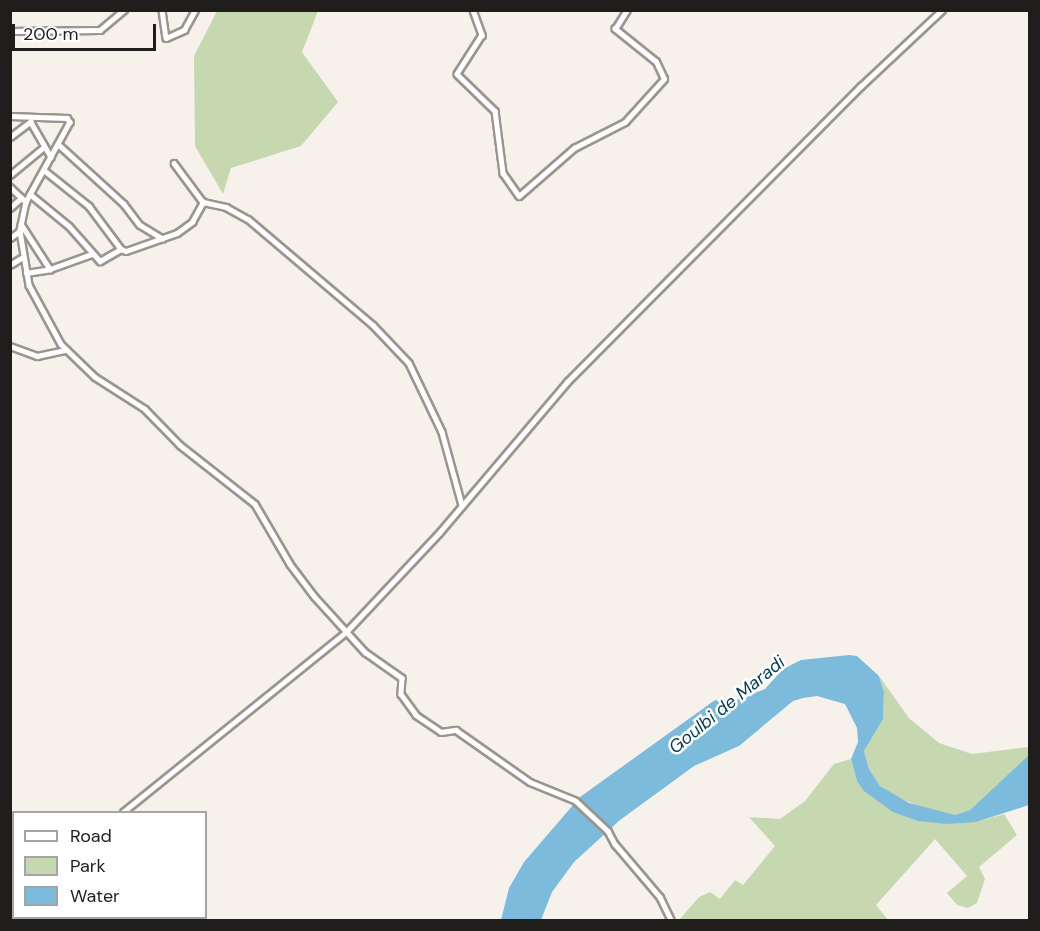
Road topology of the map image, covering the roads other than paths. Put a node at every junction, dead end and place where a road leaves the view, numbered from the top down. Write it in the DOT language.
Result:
graph roads {
  1 [pos="124,10"];
  2 [pos="162,10"];
  3 [pos="195,10"];
  4 [pos="473,10"];
  5 [pos="627,10"];
  6 [pos="942,10"];
  7 [pos="10,31"];
  8 [pos="10,116"];
  9 [pos="28,116"];
  10 [pos="32,124"];
  11 [pos="10,137"];
  12 [pos="58,144"];
  13 [pos="44,147"];
  14 [pos="51,157"];
  15 [pos="174,163"];
  16 [pos="44,170"];
  17 [pos="10,175"];
  18 [pos="10,187"];
  19 [pos="30,194"];
  20 [pos="23,200"];
  21 [pos="203,202"];
  22 [pos="10,208"];
  23 [pos="21,224"];
  24 [pos="20,231"];
  25 [pos="10,238"];
  26 [pos="162,238"];
  27 [pos="121,249"];
  28 [pos="92,254"];
  29 [pos="21,258"];
  30 [pos="10,265"];
  31 [pos="50,269"];
  32 [pos="26,273"];
  33 [pos="10,346"];
  34 [pos="66,350"];
  35 [pos="462,505"];
  36 [pos="347,631"];
  37 [pos="125,811"];
  38 [pos="671,921"];
  1 -- 7 [label="street"];
  2 -- 3 [label="street"];
  4 -- 5 [label="street"];
  6 -- 35 [label="street"];
  8 -- 9 [label="street"];
  9 -- 10 [label="street"];
  9 -- 12 [label="street"];
  10 -- 11 [label="street"];
  10 -- 13 [label="street"];
  12 -- 14 [label="street"];
  12 -- 26 [label="street"];
  13 -- 14 [label="street"];
  13 -- 17 [label="street"];
  14 -- 16 [label="street"];
  15 -- 21 [label="street"];
  16 -- 19 [label="street"];
  16 -- 27 [label="street"];
  18 -- 20 [label="street"];
  19 -- 20 [label="street"];
  19 -- 28 [label="street"];
  20 -- 22 [label="street"];
  20 -- 23 [label="street"];
  21 -- 26 [label="street"];
  21 -- 35 [label="street"];
  23 -- 24 [label="street"];
  23 -- 31 [label="street"];
  24 -- 25 [label="street"];
  24 -- 29 [label="street"];
  26 -- 27 [label="street"];
  27 -- 28 [label="street"];
  28 -- 31 [label="street"];
  29 -- 30 [label="street"];
  29 -- 32 [label="street"];
  31 -- 32 [label="street"];
  32 -- 34 [label="street"];
  33 -- 34 [label="street"];
  34 -- 36 [label="street"];
  35 -- 36 [label="street"];
  36 -- 37 [label="street"];
  36 -- 38 [label="street"];
}
